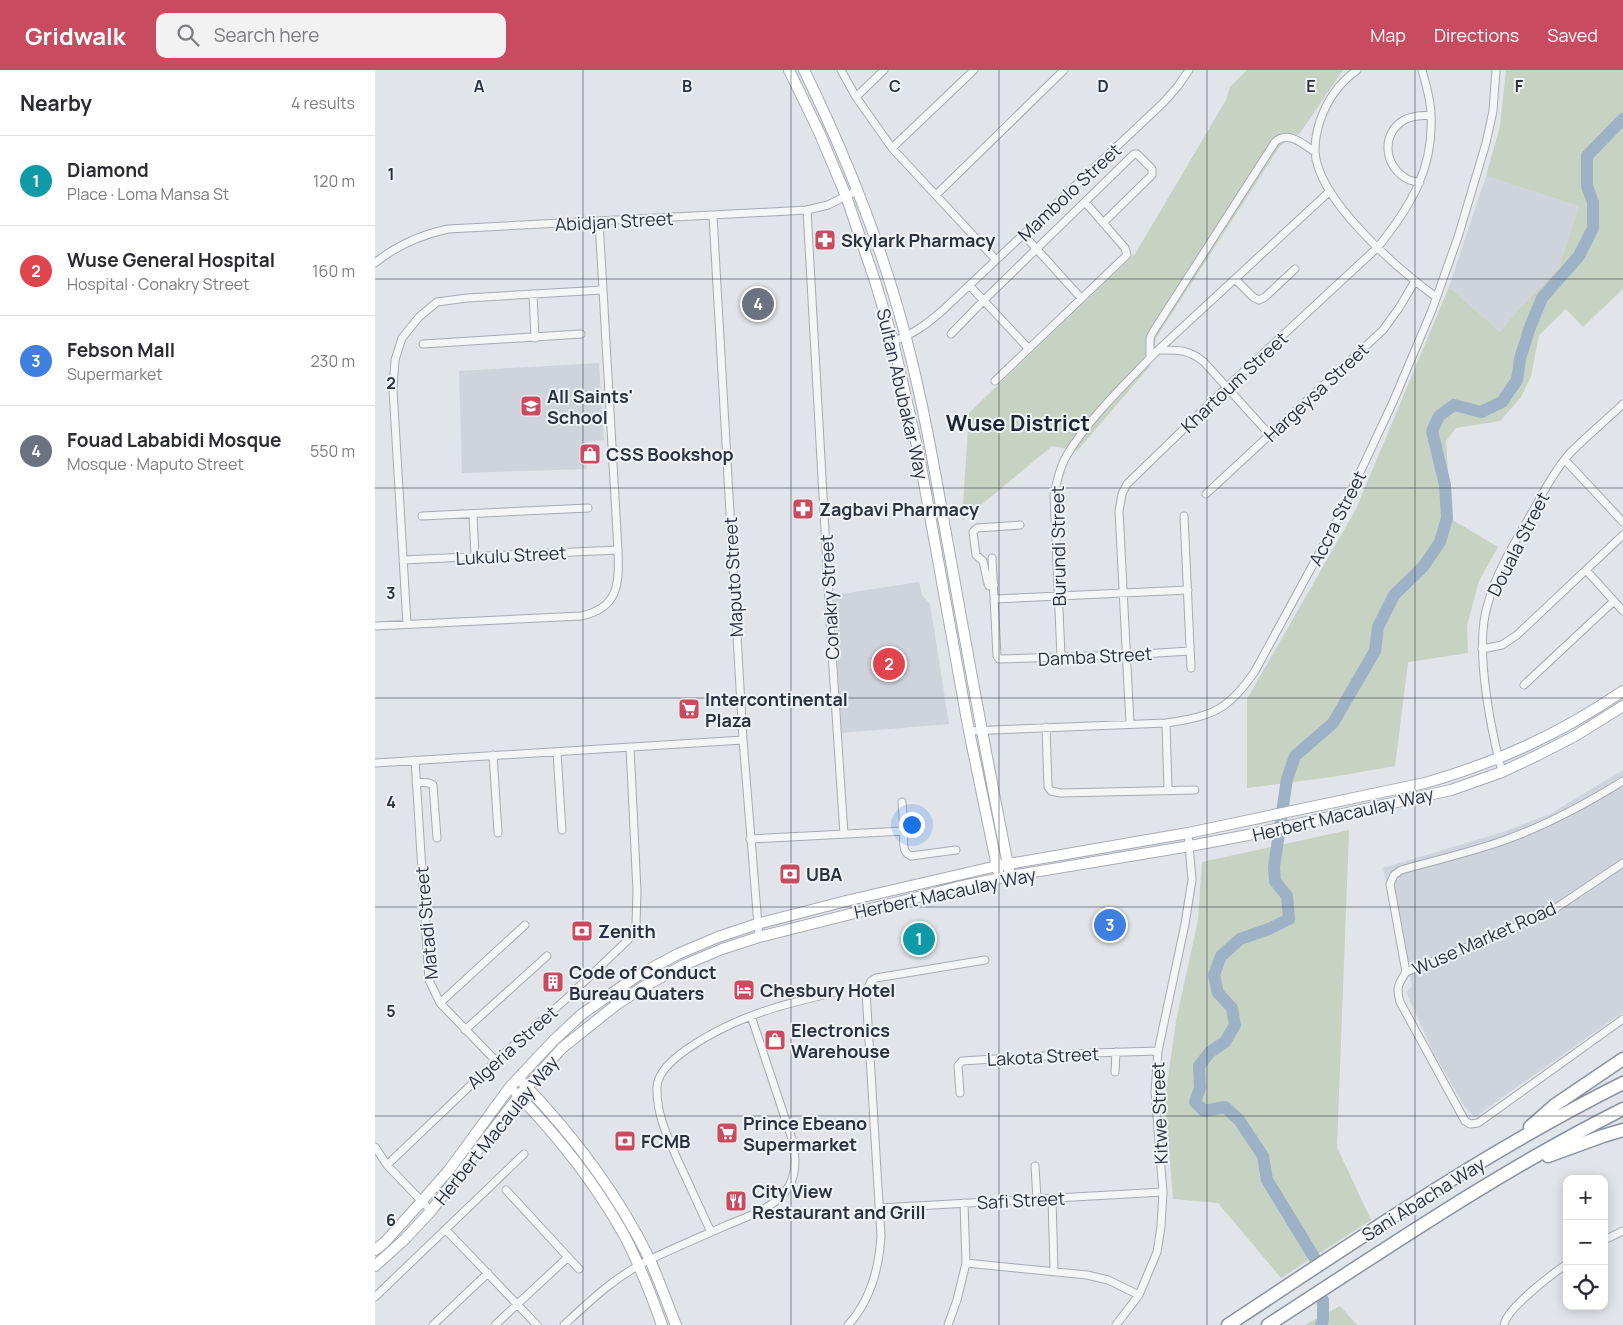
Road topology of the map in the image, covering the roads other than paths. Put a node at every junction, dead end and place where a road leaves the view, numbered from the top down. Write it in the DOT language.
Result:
graph roads {
  1 [pos="789,70"];
  2 [pos="804,70"];
  3 [pos="841,70"];
  4 [pos="884,70"];
  5 [pos="974,70"];
  6 [pos="1064,70"];
  7 [pos="1189,70"];
  8 [pos="1357,70"];
  9 [pos="1422,70"];
  10 [pos="1496,70"];
  11 [pos="856,97"];
  12 [pos="1431,116"];
  13 [pos="892,148"];
  14 [pos="1315,152"];
  15 [pos="1420,182"];
  16 [pos="858,190"];
  17 [pos="1330,191"];
  18 [pos="936,195"];
  19 [pos="846,196"];
  20 [pos="1085,202"];
  21 [pos="807,210"];
  22 [pos="713,216"];
  23 [pos="599,221"];
  24 [pos="1103,223"];
  25 [pos="1023,234"];
  26 [pos="1378,247"];
  27 [pos="1037,249"];
  28 [pos="996,260"];
  29 [pos="375,263"];
  30 [pos="1295,269"];
  31 [pos="1235,279"];
  32 [pos="1415,281"];
  33 [pos="970,286"];
  34 [pos="603,290"];
  35 [pos="533,294"];
  36 [pos="1437,297"];
  37 [pos="1081,298"];
  38 [pos="984,300"];
  39 [pos="581,334"];
  40 [pos="951,334"];
  41 [pos="906,337"];
  42 [pos="535,338"];
  43 [pos="893,341"];
  44 [pos="423,344"];
  45 [pos="1029,349"];
  46 [pos="1158,350"];
  47 [pos="1150,358"];
  48 [pos="995,381"];
  49 [pos="1227,387"];
  50 [pos="1623,404"];
  51 [pos="1271,435"];
  52 [pos="1565,460"];
  53 [pos="1206,494"];
  54 [pos="588,508"];
  55 [pos="473,514"];
  56 [pos="422,516"];
  57 [pos="1184,516"];
  58 [pos="1623,522"];
  59 [pos="1020,525"];
  60 [pos="1623,535"];
  61 [pos="618,550"];
  62 [pos="475,556"];
  63 [pos="992,558"];
  64 [pos="403,560"];
  65 [pos="1586,570"];
  66 [pos="994,585"];
  67 [pos="1188,590"];
  68 [pos="1123,593"];
  69 [pos="1058,596"];
  70 [pos="995,599"];
  71 [pos="1613,601"];
  72 [pos="1623,611"];
  73 [pos="407,624"];
  74 [pos="375,626"];
  75 [pos="1482,649"];
  76 [pos="1190,651"];
  77 [pos="1126,655"];
  78 [pos="1061,656"];
  79 [pos="1191,668"];
  80 [pos="1524,684"];
  81 [pos="1623,691"];
  82 [pos="1623,706"];
  83 [pos="1166,722"];
  84 [pos="1130,724"];
  85 [pos="1046,728"];
  86 [pos="982,730"];
  87 [pos="969,731"];
  88 [pos="743,740"];
  89 [pos="630,747"];
  90 [pos="557,752"];
  91 [pos="493,756"];
  92 [pos="1499,759"];
  93 [pos="415,760"];
  94 [pos="375,763"];
  95 [pos="1502,772"];
  96 [pos="1623,781"];
  97 [pos="416,782"];
  98 [pos="1169,790"];
  99 [pos="1195,790"];
  100 [pos="903,802"];
  101 [pos="562,830"];
  102 [pos="904,831"];
  103 [pos="497,833"];
  104 [pos="1188,833"];
  105 [pos="844,834"];
  106 [pos="437,838"];
  107 [pos="750,839"];
  108 [pos="1190,846"];
  109 [pos="957,850"];
  110 [pos="1623,863"];
  111 [pos="1008,864"];
  112 [pos="997,866"];
  113 [pos="1005,877"];
  114 [pos="757,924"];
  115 [pos="525,925"];
  116 [pos="759,937"];
  117 [pos="547,956"];
  118 [pos="985,960"];
  119 [pos="1406,972"];
  120 [pos="836,992"];
  121 [pos="440,1003"];
  122 [pos="751,1016"];
  123 [pos="1623,1019"];
  124 [pos="465,1030"];
  125 [pos="1116,1052"];
  126 [pos="1158,1052"];
  127 [pos="1623,1059"];
  128 [pos="496,1062"];
  129 [pos="1115,1072"];
  130 [pos="518,1078"];
  131 [pos="1623,1082"];
  132 [pos="510,1087"];
  133 [pos="527,1087"];
  134 [pos="960,1093"];
  135 [pos="519,1096"];
  136 [pos="1623,1109"];
  137 [pos="1623,1130"];
  138 [pos="1511,1143"];
  139 [pos="375,1147"];
  140 [pos="525,1154"];
  141 [pos="387,1165"];
  142 [pos="1035,1166"];
  143 [pos="1507,1173"];
  144 [pos="506,1190"];
  145 [pos="1163,1192"];
  146 [pos="1052,1198"];
  147 [pos="1037,1199"];
  148 [pos="421,1202"];
  149 [pos="964,1204"];
  150 [pos="880,1208"];
  151 [pos="431,1212"];
  152 [pos="446,1230"];
  153 [pos="1623,1231"];
  154 [pos="711,1232"];
  155 [pos="1608,1238"];
  156 [pos="375,1250"];
  157 [pos="568,1257"];
  158 [pos="649,1260"];
  159 [pos="965,1262"];
  160 [pos="639,1265"];
  161 [pos="1566,1265"];
  162 [pos="375,1266"];
  163 [pos="579,1269"];
  164 [pos="1054,1270"];
  165 [pos="487,1273"];
  166 [pos="1139,1295"];
  167 [pos="375,1297"];
  168 [pos="517,1304"];
  169 [pos="1269,1324"];
  170 [pos="433,1325"];
  171 [pos="495,1325"];
  172 [pos="537,1325"];
  173 [pos="564,1325"];
  174 [pos="662,1325"];
  175 [pos="676,1325"];
  176 [pos="848,1325"];
  177 [pos="948,1325"];
  178 [pos="1116,1325"];
  179 [pos="1228,1325"];
  180 [pos="1504,1325"];
  1 -- 19 [label="main road, Sultan Abubakar Way"];
  2 -- 16 [label="main road, Sultan Abubakar Way"];
  3 -- 11 [label="street"];
  4 -- 11 [label="street"];
  5 -- 13 [label="street"];
  6 -- 18 [label="street"];
  7 -- 25 [label="street, Mambolo Street"];
  8 -- 14 [label="street"];
  9 -- 12 [label="street, Khartoum Street"];
  10 -- 36 [label="street, Accra Street"];
  11 -- 13 [label="street"];
  12 -- 15 [label="street, Khartoum Street"];
  12 -- 15 [label="street"];
  13 -- 18 [label="street"];
  14 -- 17 [label="street"];
  14 -- 47 [label="street"];
  15 -- 26 [label="street, Khartoum Street"];
  16 -- 19 [label="street, Abidjan Street"];
  16 -- 41 [label="main road, Sultan Abubakar Way"];
  17 -- 26 [label="street"];
  17 -- 31 [label="street, Burundi Street"];
  18 -- 28 [label="street"];
  19 -- 21 [label="street, Abidjan Street"];
  19 -- 43 [label="main road, Sultan Abubakar Way"];
  20 -- 24 [label="street"];
  20 -- 24 [label="street"];
  20 -- 27 [label="street"];
  21 -- 22 [label="street, Abidjan Street"];
  21 -- 105 [label="street, Conakry Street"];
  22 -- 23 [label="street, Abidjan Street"];
  22 -- 88 [label="street, Maputo Street"];
  23 -- 29 [label="street, Abidjan Street"];
  23 -- 34 [label="street"];
  24 -- 37 [label="street"];
  25 -- 27 [label="street"];
  25 -- 28 [label="street, Mambolo Street"];
  26 -- 32 [label="street"];
  26 -- 49 [label="street, Khartoum Street"];
  27 -- 37 [label="street"];
  27 -- 38 [label="street"];
  28 -- 33 [label="street, Mambolo Street"];
  30 -- 31 [label="street"];
  31 -- 46 [label="street, Burundi Street"];
  32 -- 36 [label="street"];
  32 -- 51 [label="street, Hargeysa Street"];
  33 -- 38 [label="street"];
  33 -- 41 [label="street, Mambolo Street"];
  34 -- 35 [label="street"];
  34 -- 61 [label="street"];
  35 -- 42 [label="street"];
  35 -- 64 [label="street"];
  36 -- 83 [label="street, Accra Street"];
  37 -- 45 [label="street"];
  38 -- 40 [label="street"];
  38 -- 45 [label="street"];
  39 -- 42 [label="street"];
  41 -- 43 [label="street, Mambolo Street"];
  41 -- 86 [label="main road, Sultan Abubakar Way"];
  42 -- 44 [label="street"];
  43 -- 87 [label="main road, Sultan Abubakar Way"];
  45 -- 48 [label="street"];
  46 -- 47 [label="street, Burundi Street"];
  46 -- 49 [label="street"];
  47 -- 69 [label="street, Burundi Street"];
  49 -- 51 [label="street"];
  49 -- 68 [label="street, Khartoum Street"];
  50 -- 52 [label="street, Douala Street"];
  51 -- 53 [label="street, Hargeysa Street"];
  52 -- 58 [label="street"];
  52 -- 75 [label="street, Douala Street"];
  54 -- 55 [label="street"];
  55 -- 56 [label="street"];
  55 -- 62 [label="street"];
  57 -- 67 [label="street"];
  59 -- 66 [label="street"];
  60 -- 65 [label="street"];
  61 -- 62 [label="street, Lukulu Street"];
  61 -- 73 [label="street"];
  62 -- 64 [label="street, Lukulu Street"];
  63 -- 66 [label="street"];
  64 -- 73 [label="street"];
  65 -- 71 [label="street"];
  65 -- 75 [label="street"];
  66 -- 70 [label="street"];
  67 -- 68 [label="street"];
  67 -- 76 [label="street"];
  68 -- 69 [label="street"];
  68 -- 77 [label="street, Khartoum Street"];
  69 -- 70 [label="street"];
  69 -- 78 [label="street, Burundi Street"];
  70 -- 78 [label="street, Damba Street"];
  71 -- 72 [label="street"];
  71 -- 80 [label="street"];
  73 -- 74 [label="street"];
  75 -- 92 [label="street, Douala Street"];
  76 -- 77 [label="street, Damba Street"];
  76 -- 79 [label="street"];
  77 -- 78 [label="street, Damba Street"];
  77 -- 84 [label="street, Khartoum Street"];
  81 -- 92 [label="main road, Herbert Macaulay Way"];
  82 -- 95 [label="main road, Herbert Macaulay Way"];
  83 -- 84 [label="street, Accra Street"];
  83 -- 98 [label="street"];
  84 -- 85 [label="street, Accra Street"];
  85 -- 86 [label="street, Accra Street"];
  85 -- 98 [label="street"];
  86 -- 87 [label="street, Accra Street"];
  86 -- 111 [label="main road, Sultan Abubakar Way"];
  87 -- 112 [label="main road, Sultan Abubakar Way"];
  88 -- 89 [label="street"];
  88 -- 107 [label="street, Maputo Street"];
  89 -- 90 [label="street"];
  89 -- 128 [label="street, Algeria Street"];
  90 -- 91 [label="street"];
  90 -- 101 [label="street"];
  91 -- 93 [label="street"];
  91 -- 103 [label="street"];
  92 -- 95 [label="street, Douala Street"];
  92 -- 104 [label="main road, Herbert Macaulay Way"];
  93 -- 94 [label="street"];
  93 -- 97 [label="street, Matadi Street"];
  95 -- 108 [label="main road, Herbert Macaulay Way"];
  96 -- 119 [label="street"];
  97 -- 106 [label="street"];
  97 -- 121 [label="street, Matadi Street"];
  98 -- 99 [label="street"];
  100 -- 102 [label="street"];
  102 -- 105 [label="street"];
  102 -- 109 [label="street"];
  104 -- 108 [label="street, Kitwe Street"];
  104 -- 111 [label="main road, Herbert Macaulay Way"];
  105 -- 107 [label="street"];
  107 -- 114 [label="street, Maputo Street"];
  108 -- 113 [label="main road, Herbert Macaulay Way"];
  108 -- 126 [label="street, Kitwe Street"];
  110 -- 119 [label="street, Wuse Market Road"];
  111 -- 112 [label="main road, Herbert Macaulay Way"];
  111 -- 113 [label="main road, Sultan Abubakar Way"];
  112 -- 113 [label="main road, Sultan Abubakar Way"];
  112 -- 114 [label="main road, Herbert Macaulay Way"];
  113 -- 116 [label="main road, Herbert Macaulay Way"];
  114 -- 116 [label="street, Maputo Street"];
  114 -- 130 [label="main road, Herbert Macaulay Way"];
  115 -- 121 [label="street"];
  116 -- 133 [label="main road, Herbert Macaulay Way"];
  117 -- 124 [label="street"];
  118 -- 150 [label="street"];
  119 -- 123 [label="street, Wuse Market Road"];
  120 -- 122 [label="street"];
  121 -- 124 [label="street, Matadi Street"];
  122 -- 154 [label="street"];
  122 -- 154 [label="street"];
  124 -- 128 [label="street, Matadi Street"];
  125 -- 126 [label="street, Lakota Street"];
  125 -- 129 [label="street"];
  125 -- 134 [label="street, Lakota Street"];
  126 -- 145 [label="street, Kitwe Street"];
  127 -- 138 [label="highway"];
  128 -- 141 [label="street, Algeria Street"];
  130 -- 132 [label="main road, Herbert Macaulay Way"];
  130 -- 133 [label="main road"];
  131 -- 138 [label="highway, Sani Abacha Way"];
  132 -- 135 [label="main road"];
  132 -- 148 [label="main road, Herbert Macaulay Way"];
  133 -- 135 [label="main road, Herbert Macaulay Way"];
  133 -- 158 [label="main road"];
  135 -- 151 [label="main road, Herbert Macaulay Way"];
  135 -- 160 [label="main road"];
  136 -- 143 [label="highway, Sani Abacha Way"];
  137 -- 143 [label="highway"];
  138 -- 179 [label="highway, Sani Abacha Way"];
  139 -- 141 [label="street"];
  140 -- 152 [label="street"];
  141 -- 148 [label="street"];
  142 -- 147 [label="street"];
  143 -- 169 [label="highway, Sani Abacha Way"];
  144 -- 157 [label="street"];
  145 -- 146 [label="street, Safi Street"];
  145 -- 166 [label="street, Kitwe Street"];
  146 -- 147 [label="street, Safi Street"];
  146 -- 164 [label="street"];
  147 -- 149 [label="street, Safi Street"];
  148 -- 151 [label="street"];
  148 -- 156 [label="main road, Herbert Macaulay Way"];
  149 -- 150 [label="street, Safi Street"];
  149 -- 159 [label="street"];
  150 -- 176 [label="street"];
  151 -- 162 [label="main road, Herbert Macaulay Way"];
  152 -- 165 [label="street"];
  152 -- 167 [label="street"];
  153 -- 155 [label="street"];
  154 -- 158 [label="street"];
  157 -- 163 [label="street"];
  157 -- 168 [label="street"];
  158 -- 160 [label="street"];
  158 -- 175 [label="main road"];
  159 -- 164 [label="street"];
  159 -- 177 [label="street"];
  160 -- 173 [label="street"];
  160 -- 174 [label="main road"];
  161 -- 180 [label="street"];
  164 -- 166 [label="street"];
  165 -- 168 [label="street"];
  165 -- 170 [label="street"];
  166 -- 178 [label="street, Kitwe Street"];
  168 -- 171 [label="street"];
  168 -- 172 [label="street"];
}
